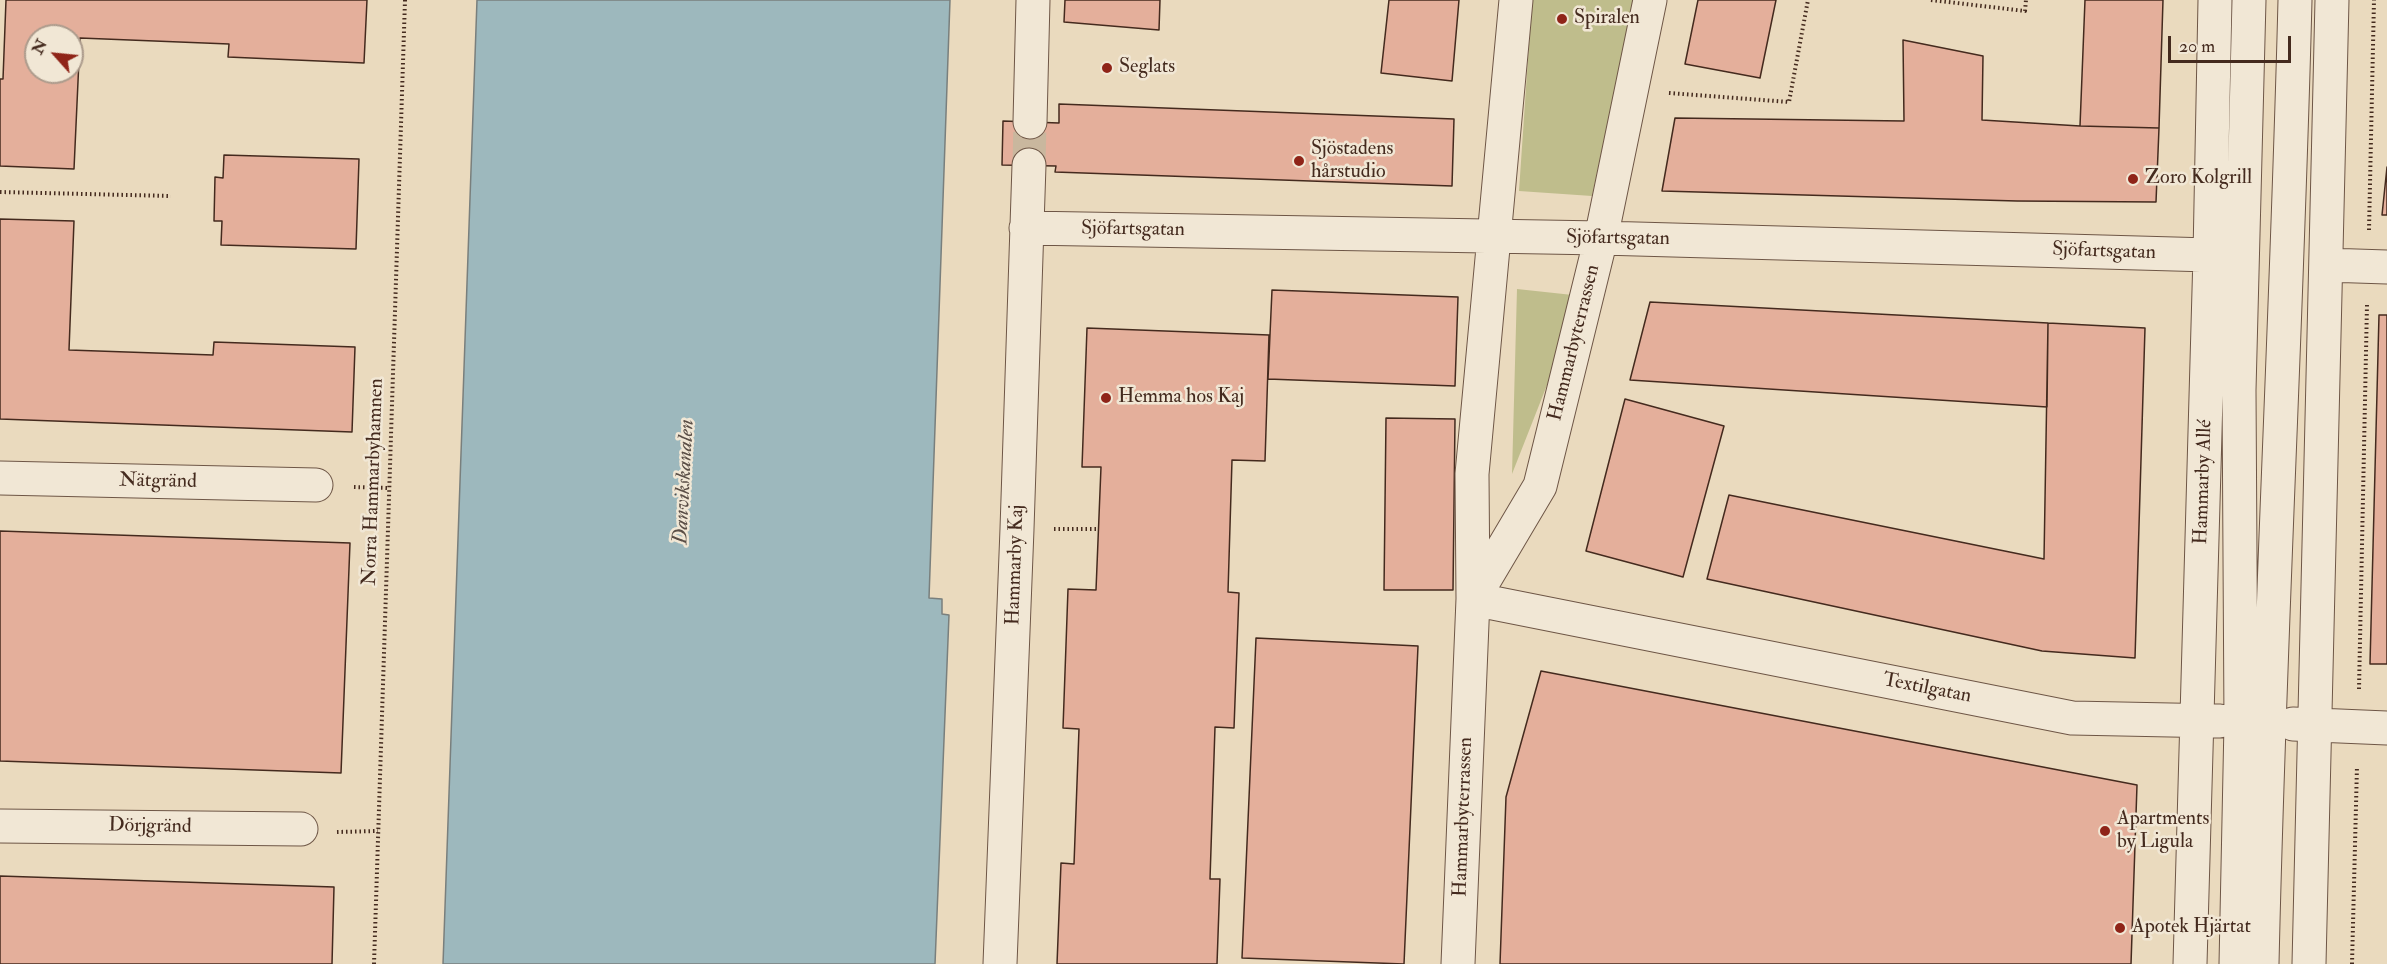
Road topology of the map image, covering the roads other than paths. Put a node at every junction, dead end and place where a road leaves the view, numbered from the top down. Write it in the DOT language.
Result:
graph roads {
  1 [pos="1033,0"];
  2 [pos="1516,0"];
  3 [pos="1650,0"];
  4 [pos="2215,0"];
  5 [pos="2249,0"];
  6 [pos="2295,0"];
  7 [pos="2332,0"];
  8 [pos="1030,122"];
  9 [pos="1029,165"];
  10 [pos="1026,228"];
  11 [pos="1492,237"];
  12 [pos="1601,238"];
  13 [pos="2210,255"];
  14 [pos="2326,265"];
  15 [pos="2378,267"];
  16 [pos="0,478"];
  17 [pos="316,486"];
  18 [pos="1473,598"];
  19 [pos="2198,720"];
  20 [pos="2255,723"];
  21 [pos="2315,725"];
  22 [pos="2373,727"];
  23 [pos="0,826"];
  24 [pos="301,830"];
  25 [pos="1000,964"];
  26 [pos="1458,964"];
  27 [pos="2190,964"];
  28 [pos="2235,964"];
  29 [pos="2262,964"];
  30 [pos="2309,964"];
  1 -- 8 [label="street"];
  2 -- 11 [label="street, Hammarbyterrassen"];
  3 -- 12 [label="street, Hammarbyterrassen"];
  4 -- 13 [label="street, Hammarby Allé"];
  5 -- 20 [label="street"];
  6 -- 20 [label="street"];
  7 -- 14 [label="street"];
  9 -- 10 [label="street, Hammarby Kaj"];
  10 -- 11 [label="street, Sjöfartsgatan"];
  10 -- 25 [label="street, Hammarby Kaj"];
  11 -- 12 [label="street, Sjöfartsgatan"];
  11 -- 18 [label="street, Hammarbyterrassen"];
  12 -- 13 [label="street, Sjöfartsgatan"];
  12 -- 18 [label="street, Hammarbyterrassen"];
  13 -- 19 [label="street, Hammarby Allé"];
  14 -- 15 [label="street"];
  14 -- 21 [label="street"];
  16 -- 17 [label="street, Nätgränd"];
  18 -- 19 [label="street, Textilgatan"];
  18 -- 26 [label="street, Hammarbyterrassen"];
  19 -- 20 [label="street, Textilgatan"];
  19 -- 27 [label="street, Hammarby Allé"];
  20 -- 21 [label="street, Textilgatan"];
  20 -- 28 [label="street"];
  20 -- 29 [label="street"];
  21 -- 22 [label="street, Textilgatan"];
  21 -- 30 [label="street"];
  23 -- 24 [label="street, Dörjgränd"];
}
